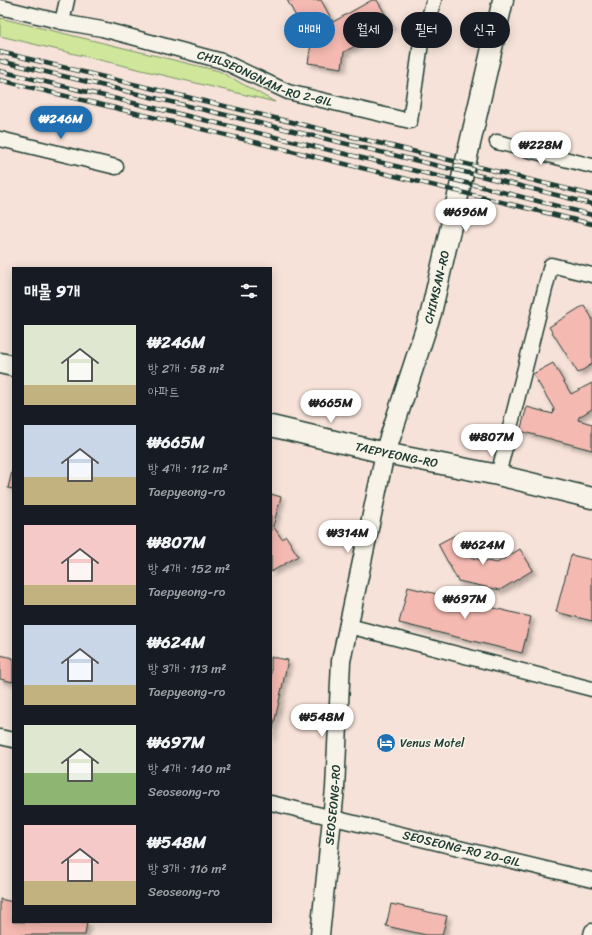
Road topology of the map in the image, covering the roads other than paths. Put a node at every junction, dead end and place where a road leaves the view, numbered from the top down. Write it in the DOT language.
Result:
graph roads {
  1 [pos="67,0"];
  2 [pos="434,0"];
  3 [pos="503,0"];
  4 [pos="0,8"];
  5 [pos="62,22"];
  6 [pos="0,139"];
  7 [pos="496,142"];
  8 [pos="592,166"];
  9 [pos="116,167"];
  10 [pos="592,275"];
  11 [pos="0,363"];
  12 [pos="12,366"];
  13 [pos="272,426"];
  14 [pos="385,453"];
  15 [pos="498,475"];
  16 [pos="592,498"];
  17 [pos="348,626"];
  18 [pos="592,689"];
  19 [pos="0,737"];
  20 [pos="12,740"];
  21 [pos="272,803"];
  22 [pos="331,817"];
  23 [pos="592,880"];
  24 [pos="592,931"];
  25 [pos="320,935"];
  26 [pos="591,935"];
  1 -- 5 [label="street"];
  2 -- 5 [label="street, CHILSEONGNAM-RO 2-GIL"];
  3 -- 14 [label="main road, CHIMSAN-RO"];
  4 -- 5 [label="street, CHILSEONGNAM-RO 2-GIL"];
  6 -- 9 [label="street"];
  7 -- 8 [label="street"];
  10 -- 15 [label="street"];
  11 -- 12 [label="main road"];
  13 -- 14 [label="main road, TAEPYEONG-RO"];
  14 -- 15 [label="main road, TAEPYEONG-RO"];
  14 -- 17 [label="street, SEOSEONG-RO"];
  15 -- 16 [label="main road, TAEPYEONG-RO"];
  17 -- 18 [label="street"];
  17 -- 22 [label="street, SEOSEONG-RO"];
  19 -- 20 [label="street"];
  21 -- 22 [label="street, SEOSEONG-RO 20-GIL"];
  22 -- 23 [label="street, SEOSEONG-RO 20-GIL"];
  22 -- 25 [label="street, SEOSEONG-RO"];
  24 -- 26 [label="street"];
}
